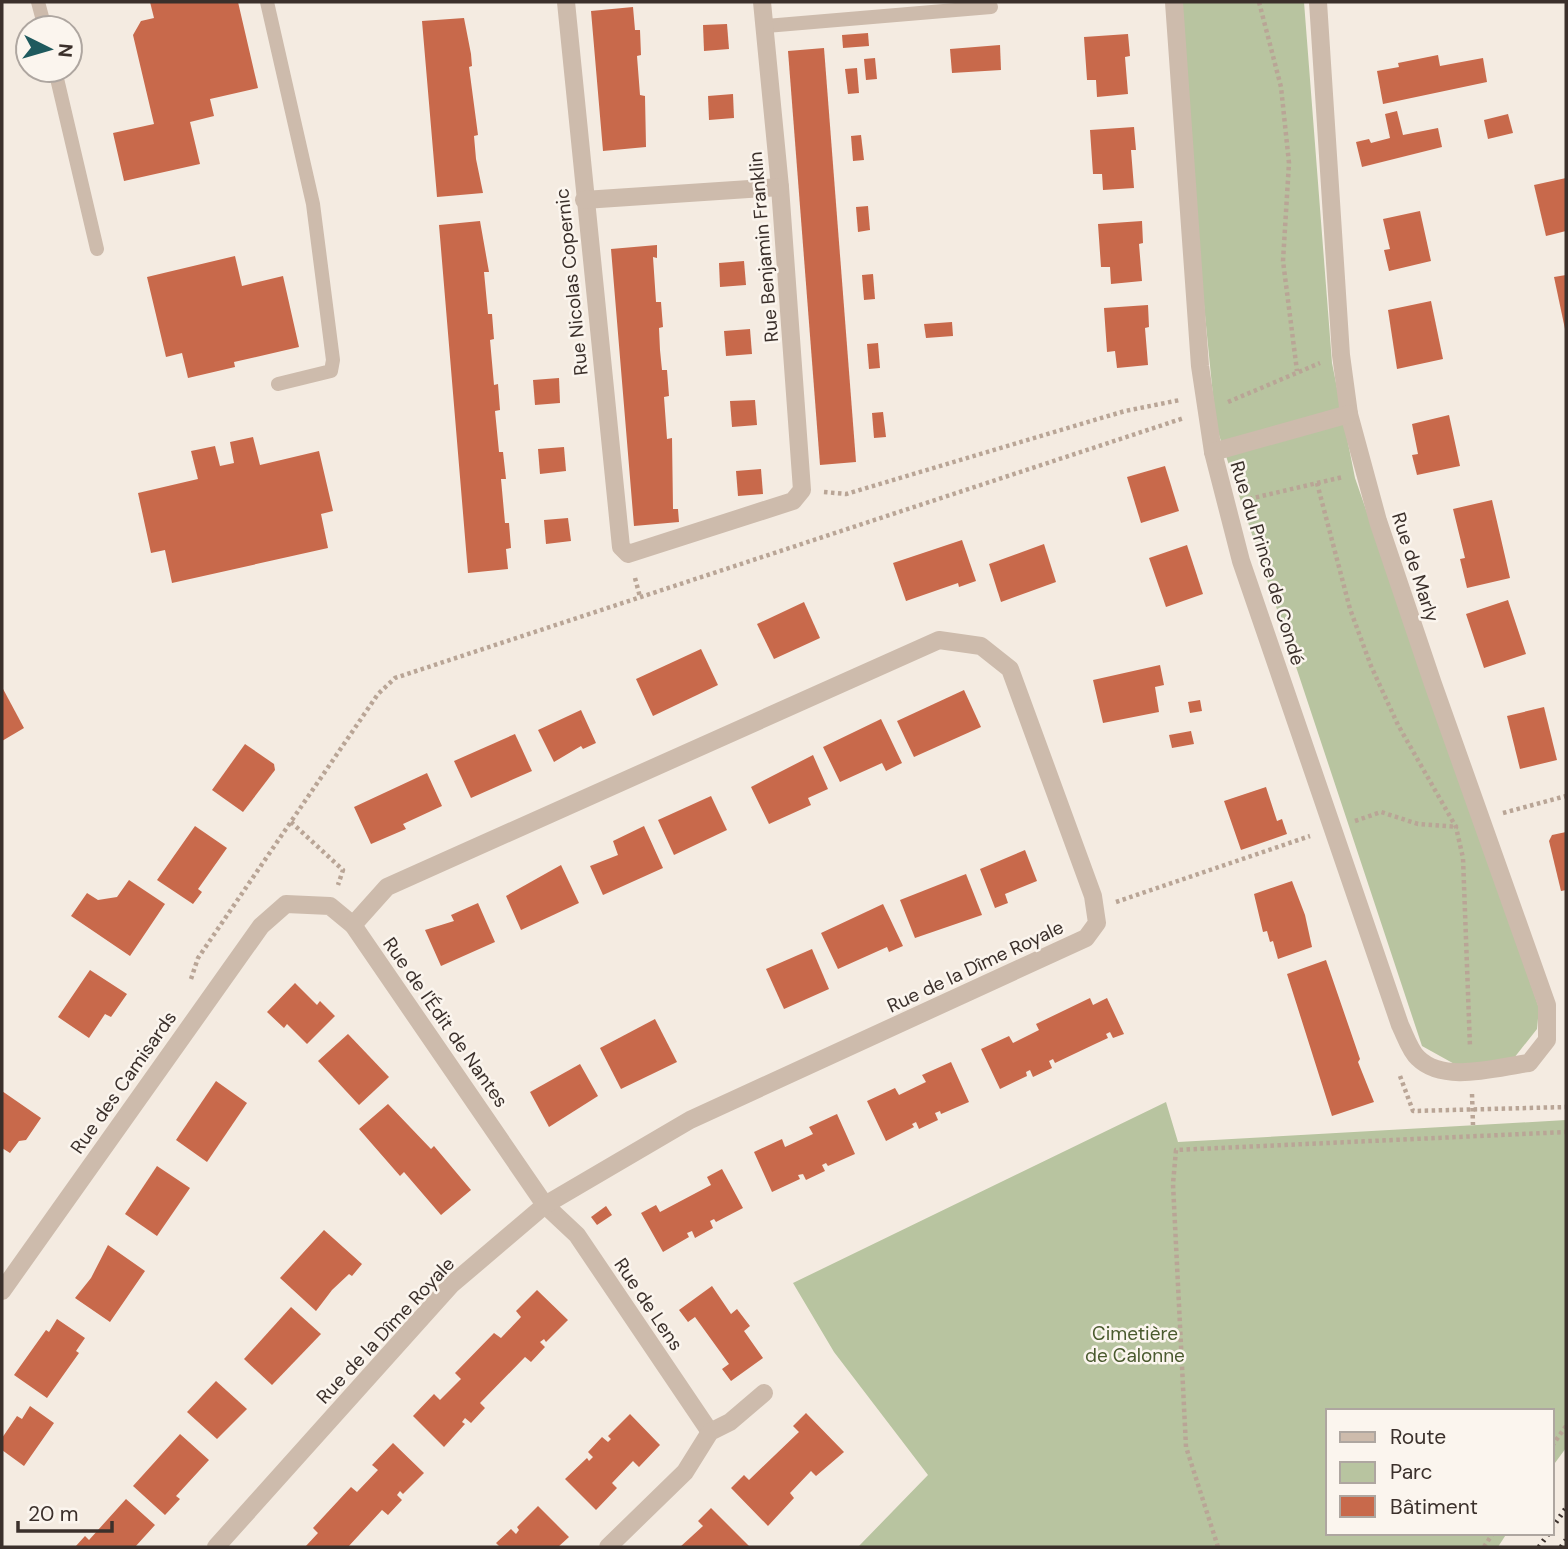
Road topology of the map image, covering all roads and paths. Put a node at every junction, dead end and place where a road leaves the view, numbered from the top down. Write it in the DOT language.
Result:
graph roads {
  1 [pos="267,2"];
  2 [pos="566,2"];
  3 [pos="762,2"];
  4 [pos="1174,2"];
  5 [pos="1259,2"];
  6 [pos="1318,2"];
  7 [pos="991,7"];
  8 [pos="766,26"];
  9 [pos="58,84"];
  10 [pos="780,187"];
  11 [pos="583,200"];
  12 [pos="97,249"];
  13 [pos="1341,355"];
  14 [pos="1297,371"];
  15 [pos="278,384"];
  16 [pos="1204,404"];
  17 [pos="1349,414"];
  18 [pos="1213,452"];
  19 [pos="1366,472"];
  20 [pos="1317,483"];
  21 [pos="802,490"];
  22 [pos="1226,505"];
  23 [pos="1566,796"];
  24 [pos="1499,799"];
  25 [pos="1503,813"];
  26 [pos="1481,819"];
  27 [pos="290,822"];
  28 [pos="1508,825"];
  29 [pos="1456,827"];
  30 [pos="1332,828"];
  31 [pos="330,906"];
  32 [pos="1095,909"];
  33 [pos="353,925"];
  34 [pos="185,986"];
  35 [pos="1470,1071"];
  36 [pos="1473,1125"];
  37 [pos="1566,1132"];
  38 [pos="545,1205"];
  39 [pos="5,1279"];
  40 [pos="764,1393"];
  41 [pos="1566,1426"];
  42 [pos="710,1432"];
  43 [pos="1554,1443"];
  44 [pos="216,1547"];
  45 [pos="608,1547"];
  46 [pos="1217,1547"];
  1 -- 15 [label="lane"];
  2 -- 11 [label="street, Rue Nicolas Copernic"];
  3 -- 8 [label="street, Rue Benjamin Franklin"];
  4 -- 16 [label="street, Rue du Prince de Condé"];
  5 -- 14 [label="path"];
  6 -- 13 [label="street, Rue de Marly"];
  7 -- 8 [label="lane"];
  8 -- 10 [label="street, Rue Benjamin Franklin"];
  9 -- 12 [label="lane"];
  10 -- 11 [label="street"];
  10 -- 21 [label="street, Rue Benjamin Franklin"];
  11 -- 21 [label="street, Rue Nicolas Copernic"];
  13 -- 14 [label="path"];
  13 -- 17 [label="street, Rue de Marly"];
  14 -- 16 [label="path"];
  16 -- 18 [label="street, Rue du Prince de Condé"];
  16 -- 21 [label="path"];
  16 -- 27 [label="path"];
  17 -- 18 [label="street"];
  17 -- 19 [label="street, Rue de Marly"];
  18 -- 22 [label="street, Rue du Prince de Condé"];
  19 -- 20 [label="path"];
  19 -- 26 [label="street, Rue de Marly"];
  20 -- 22 [label="path"];
  20 -- 29 [label="path"];
  22 -- 30 [label="street, Rue du Prince de Condé"];
  23 -- 25 [label="path"];
  24 -- 25 [label="path"];
  25 -- 26 [label="path"];
  25 -- 28 [label="path"];
  26 -- 29 [label="path"];
  26 -- 35 [label="street, Rue de Marly"];
  27 -- 31 [label="path"];
  27 -- 34 [label="path"];
  29 -- 30 [label="path"];
  29 -- 35 [label="path"];
  30 -- 32 [label="path"];
  30 -- 35 [label="street, Rue du Prince de Condé"];
  31 -- 33 [label="street, Rue de l'Édit de Nantes"];
  31 -- 39 [label="street, Rue des Camisards"];
  32 -- 33 [label="street"];
  32 -- 38 [label="street, Rue de la Dîme Royale"];
  33 -- 38 [label="street, Rue de l'Édit de Nantes"];
  35 -- 36 [label="path"];
  37 -- 46 [label="path"];
  38 -- 42 [label="street, Rue de Lens"];
  38 -- 44 [label="street, Rue de la Dîme Royale"];
  40 -- 42 [label="street"];
  41 -- 43 [label="path"];
  42 -- 45 [label="street"];
}
